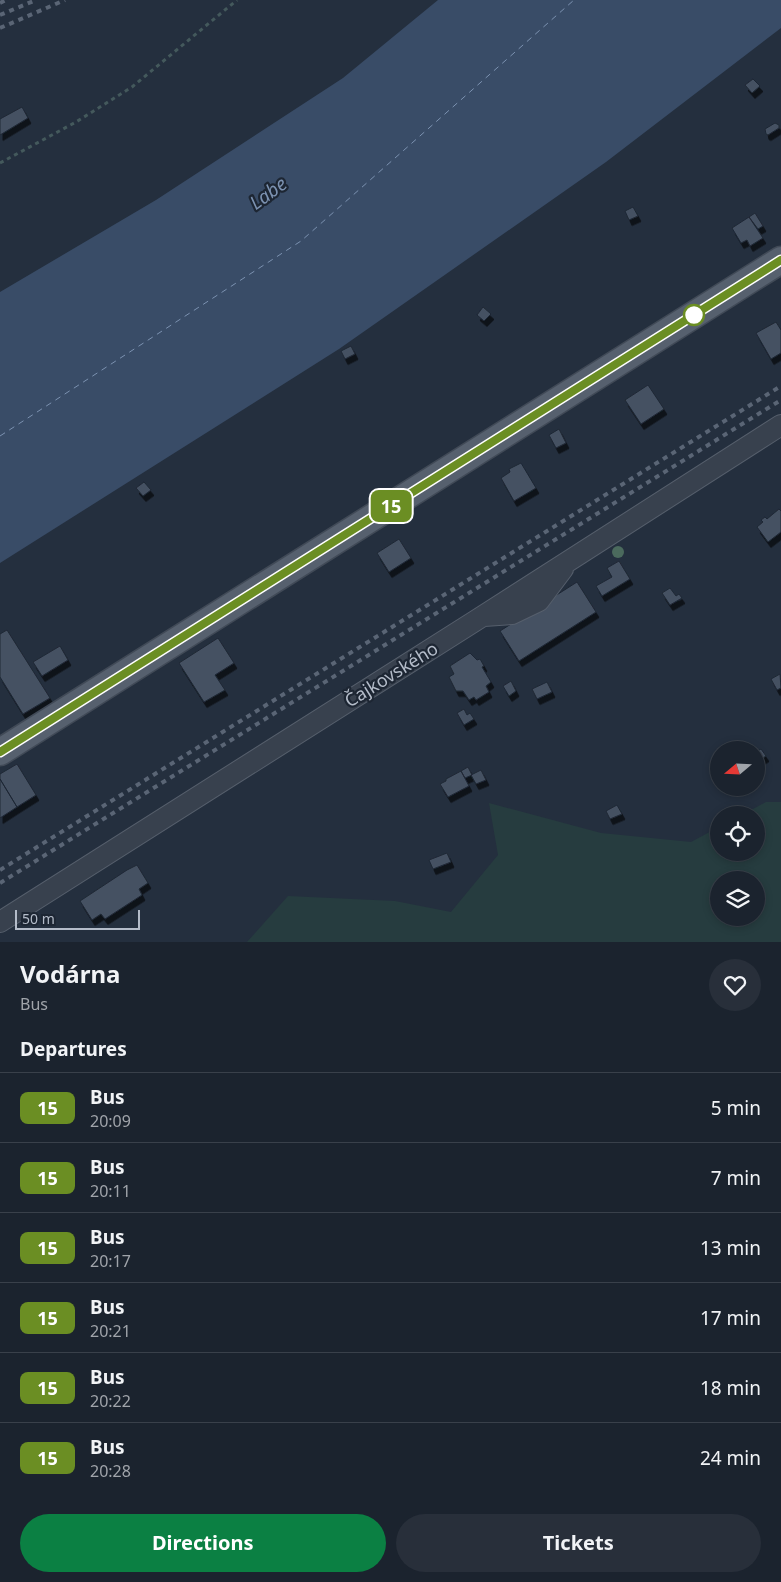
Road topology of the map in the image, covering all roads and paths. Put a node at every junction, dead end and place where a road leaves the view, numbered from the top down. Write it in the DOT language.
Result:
graph roads {
  1 [pos="237,0"];
  2 [pos="0,163"];
  3 [pos="779,265"];
  4 [pos="781,425"];
  5 [pos="0,752"];
  6 [pos="0,922"];
  1 -- 2 [label="path"];
  3 -- 5 [label="main road"];
  4 -- 6 [label="street, Čajkovského"];
}
